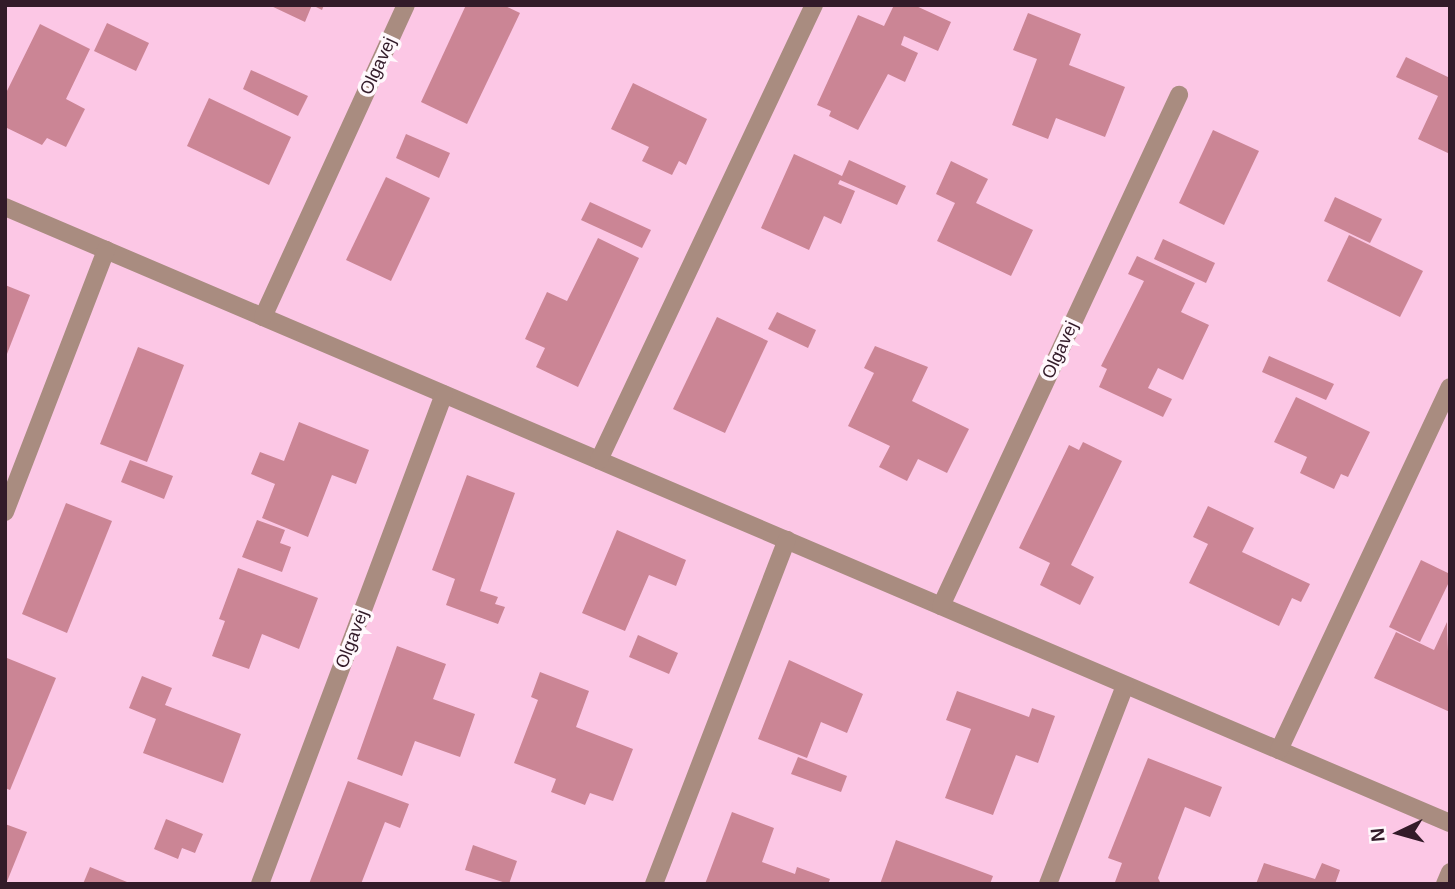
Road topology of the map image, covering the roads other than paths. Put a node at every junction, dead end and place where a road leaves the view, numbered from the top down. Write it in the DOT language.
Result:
graph roads {
  1 [pos="406,5"];
  2 [pos="814,5"];
  3 [pos="1179,95"];
  4 [pos="5,207"];
  5 [pos="106,250"];
  6 [pos="262,317"];
  7 [pos="1450,387"];
  8 [pos="444,394"];
  9 [pos="599,460"];
  10 [pos="5,512"];
  11 [pos="787,540"];
  12 [pos="941,606"];
  13 [pos="1125,684"];
  14 [pos="1279,750"];
  15 [pos="1450,823"];
  16 [pos="1450,872"];
  17 [pos="260,884"];
  18 [pos="654,884"];
  19 [pos="1048,884"];
  20 [pos="1445,884"];
  1 -- 6 [label="street, Olgavej"];
  2 -- 9 [label="street"];
  3 -- 12 [label="street, Olgavej"];
  4 -- 5 [label="street"];
  5 -- 6 [label="street"];
  5 -- 10 [label="street"];
  6 -- 8 [label="street"];
  7 -- 14 [label="street"];
  8 -- 9 [label="street"];
  8 -- 17 [label="street, Olgavej"];
  9 -- 11 [label="street"];
  11 -- 12 [label="street"];
  11 -- 18 [label="street"];
  12 -- 13 [label="street"];
  13 -- 14 [label="street"];
  13 -- 19 [label="street"];
  14 -- 15 [label="street"];
  16 -- 20 [label="street"];
}
